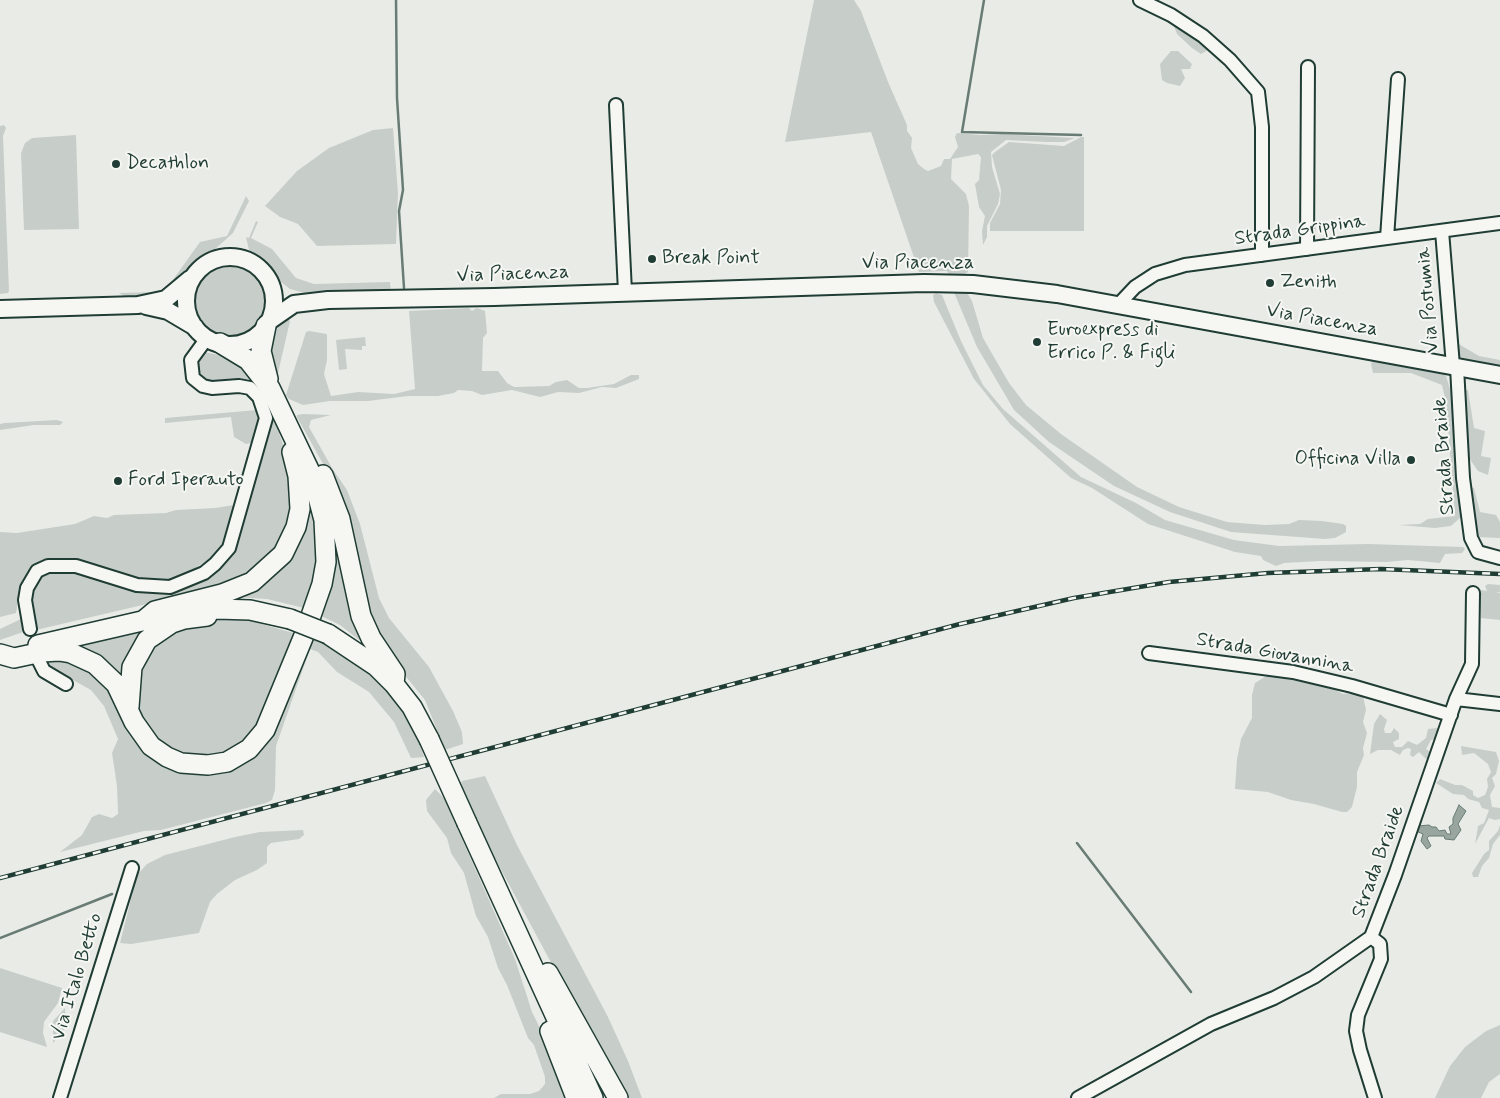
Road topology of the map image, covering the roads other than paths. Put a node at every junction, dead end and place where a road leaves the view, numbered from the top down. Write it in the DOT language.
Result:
graph roads {
  1 [pos="1140,0"];
  2 [pos="1308,67"];
  3 [pos="1398,79"];
  4 [pos="616,105"];
  5 [pos="1500,223"];
  6 [pos="1442,231"];
  7 [pos="1387,238"];
  8 [pos="1307,249"];
  9 [pos="1262,255"];
  10 [pos="195,274"];
  11 [pos="267,277"];
  12 [pos="626,292"];
  13 [pos="328,300"];
  14 [pos="1118,305"];
  15 [pos="138,306"];
  16 [pos="0,310"];
  17 [pos="267,324"];
  18 [pos="207,336"];
  19 [pos="1455,366"];
  20 [pos="1500,374"];
  21 [pos="272,393"];
  22 [pos="284,419"];
  23 [pos="1500,558"];
  24 [pos="1473,593"];
  25 [pos="250,610"];
  26 [pos="143,621"];
  27 [pos="30,629"];
  28 [pos="1149,652"];
  29 [pos="0,654"];
  30 [pos="36,655"];
  31 [pos="66,684"];
  32 [pos="394,684"];
  33 [pos="1456,699"];
  34 [pos="1500,704"];
  35 [pos="130,712"];
  36 [pos="1451,715"];
  37 [pos="132,868"];
  38 [pos="1371,936"];
  39 [pos="525,949"];
  40 [pos="60,1098"];
  41 [pos="576,1098"];
  42 [pos="594,1098"];
  43 [pos="618,1098"];
  44 [pos="1078,1098"];
  45 [pos="1375,1098"];
  1 -- 9 [label="street"];
  2 -- 8 [label="street"];
  3 -- 7 [label="street"];
  4 -- 12 [label="street"];
  5 -- 6 [label="street, Strada Grippina"];
  6 -- 7 [label="street, Strada Grippina"];
  6 -- 19 [label="street, Via Postumia"];
  7 -- 8 [label="street, Strada Grippina"];
  8 -- 9 [label="street, Strada Grippina"];
  9 -- 14 [label="street, Strada Grippina"];
  10 -- 11 [label="main road"];
  10 -- 15 [label="main road"];
  10 -- 18 [label="main road"];
  11 -- 13 [label="main road, Via Piacenza"];
  11 -- 17 [label="main road"];
  12 -- 13 [label="main road, Via Piacenza"];
  12 -- 14 [label="main road, Via Piacenza"];
  13 -- 17 [label="main road, Via Piacenza"];
  14 -- 19 [label="main road, Via Piacenza"];
  15 -- 16 [label="main road"];
  15 -- 18 [label="main road"];
  17 -- 18 [label="main road"];
  17 -- 21 [label="highway"];
  18 -- 21 [label="highway"];
  18 -- 27 [label="street"];
  19 -- 20 [label="main road, Via Piacenza"];
  19 -- 23 [label="street, Strada Braide"];
  21 -- 22 [label="highway"];
  21 -- 32 [label="highway"];
  22 -- 26 [label="highway"];
  22 -- 35 [label="highway"];
  24 -- 33 [label="street, Strada Braide"];
  25 -- 26 [label="highway"];
  25 -- 32 [label="highway, bridge"];
  25 -- 35 [label="highway"];
  26 -- 29 [label="highway"];
  28 -- 36 [label="street, Strada Giovannina"];
  29 -- 35 [label="highway"];
  30 -- 31 [label="street"];
  32 -- 39 [label="highway, bridge"];
  33 -- 34 [label="street"];
  33 -- 36 [label="street, Strada Braide"];
  36 -- 38 [label="street, Strada Braide"];
  37 -- 40 [label="street, Via Italo Betto"];
  38 -- 44 [label="street, Strada Braide"];
  38 -- 45 [label="street"];
  39 -- 41 [label="highway"];
  39 -- 42 [label="highway"];
  39 -- 43 [label="highway"];
}
